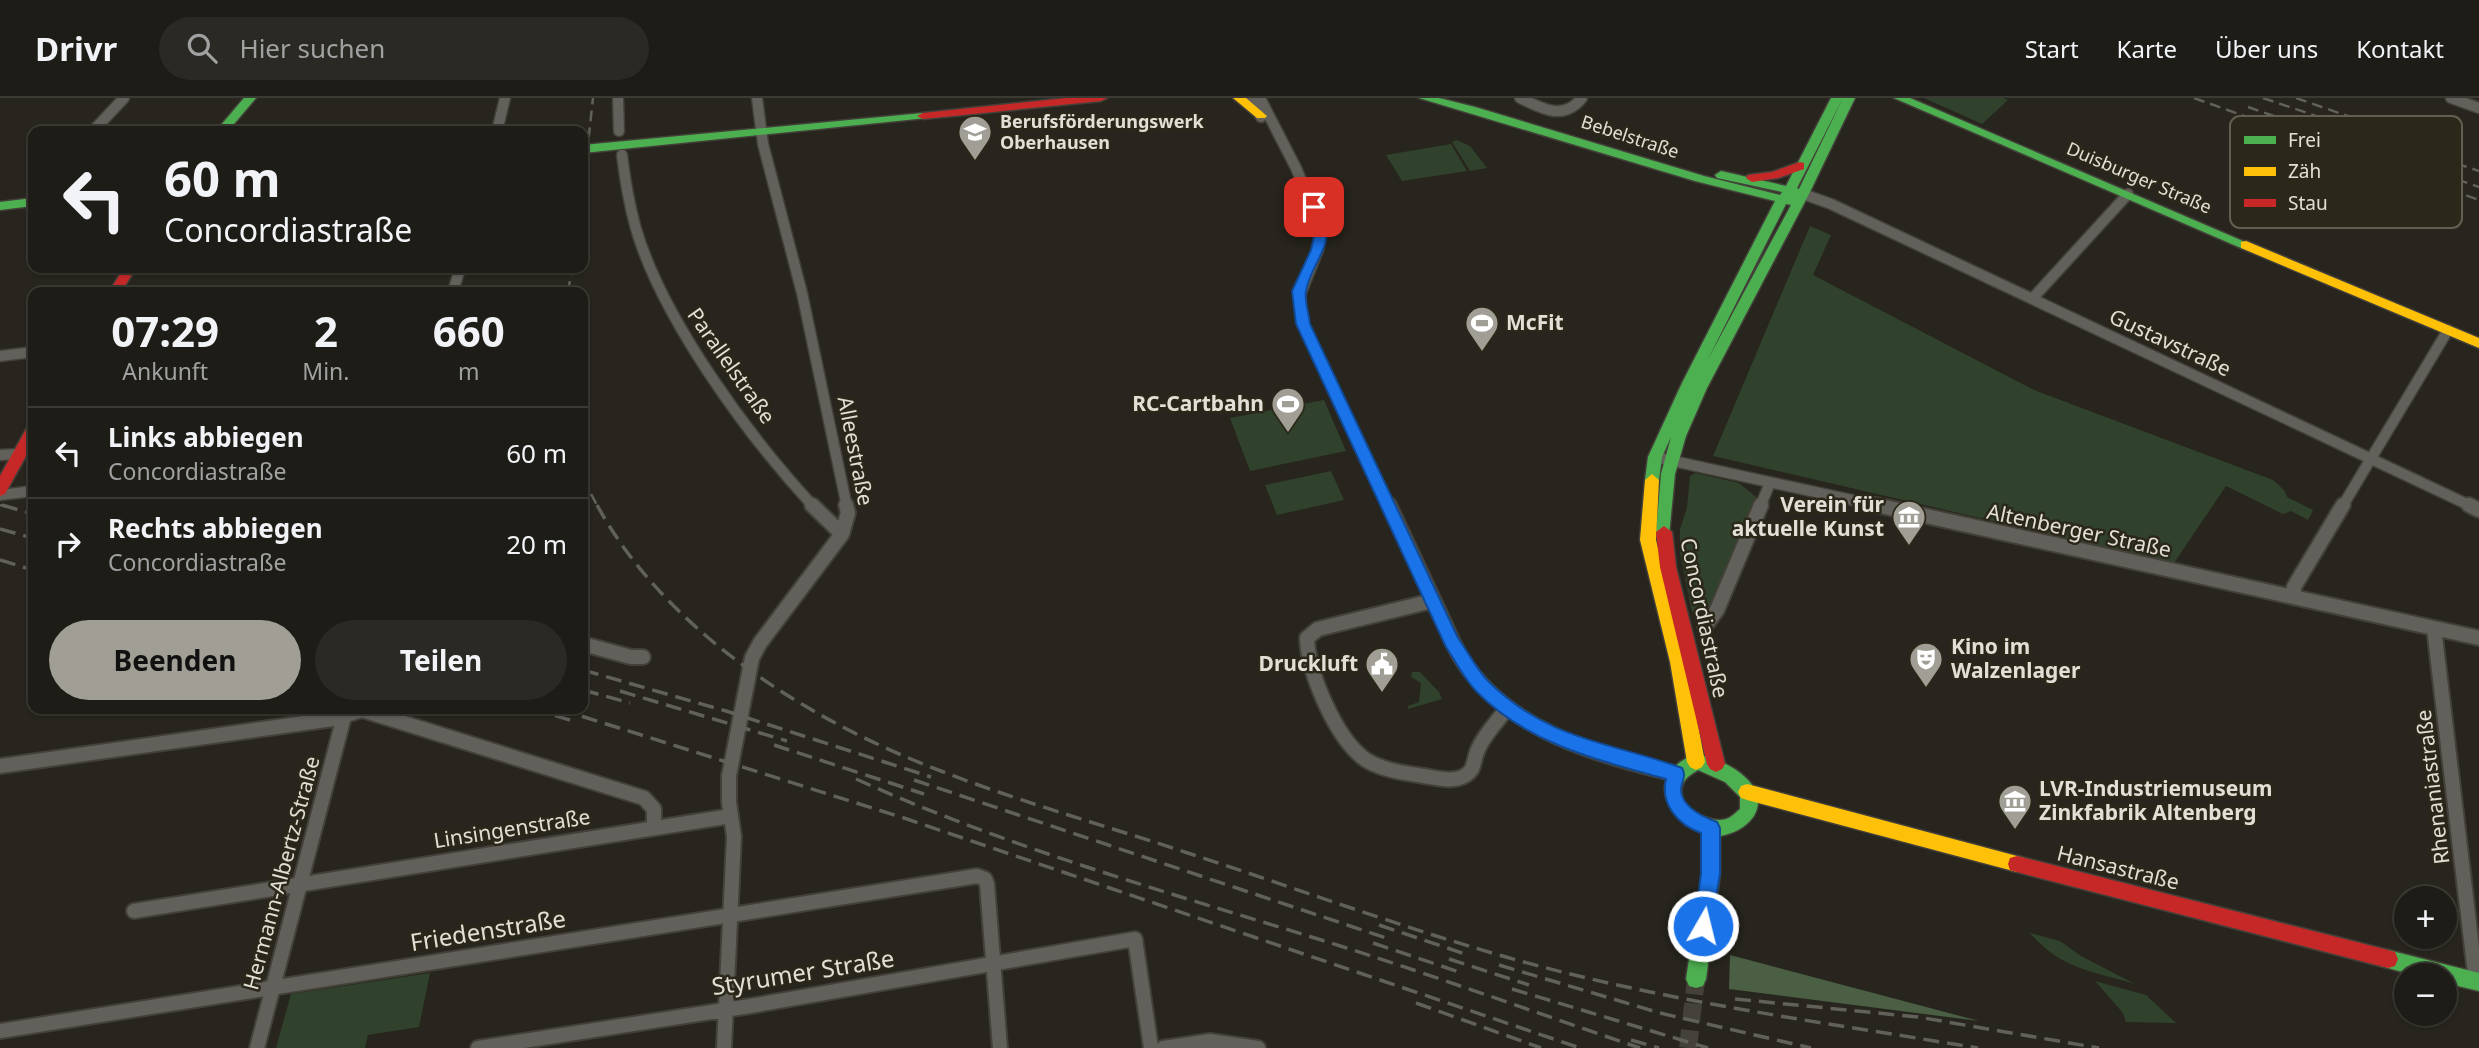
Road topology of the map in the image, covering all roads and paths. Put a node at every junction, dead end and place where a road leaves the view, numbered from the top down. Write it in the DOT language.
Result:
graph roads {
  1 [pos="124,98"];
  2 [pos="250,98"];
  3 [pos="505,98"];
  4 [pos="619,98"];
  5 [pos="757,98"];
  6 [pos="1101,98"];
  7 [pos="1240,98"];
  8 [pos="1250,98"];
  9 [pos="1260,98"];
  10 [pos="1425,98"];
  11 [pos="1473,98"];
  12 [pos="1520,98"];
  13 [pos="1900,98"];
  14 [pos="2451,98"];
  15 [pos="2461,98"];
  16 [pos="1848,99"];
  17 [pos="995,102"];
  18 [pos="1580,102"];
  19 [pos="2479,102"];
  20 [pos="2479,108"];
  21 [pos="1261,116"];
  22 [pos="98,126"];
  23 [pos="226,126"];
  24 [pos="498,126"];
  25 [pos="760,127"];
  26 [pos="619,131"];
  27 [pos="1612,142"];
  28 [pos="1591,145"];
  29 [pos="1284,148"];
  30 [pos="588,149"];
  31 [pos="622,155"];
  32 [pos="1800,166"];
  33 [pos="1740,178"];
  34 [pos="2128,194"];
  35 [pos="1793,197"];
  36 [pos="28,203"];
  37 [pos="0,206"];
  38 [pos="2032,299"];
  39 [pos="2448,330"];
  40 [pos="2479,344"];
  41 [pos="28,353"];
  42 [pos="0,356"];
  43 [pos="28,441"];
  44 [pos="0,455"];
  45 [pos="1663,458"];
  46 [pos="2370,459"];
  47 [pos="1770,483"];
  48 [pos="0,489"];
  49 [pos="28,492"];
  50 [pos="0,495"];
  51 [pos="2479,510"];
  52 [pos="842,534"];
  53 [pos="2294,597"];
  54 [pos="1432,601"];
  55 [pos="1705,626"];
  56 [pos="2434,628"];
  57 [pos="2479,638"];
  58 [pos="588,644"];
  59 [pos="643,657"];
  60 [pos="1507,708"];
  61 [pos="341,714"];
  62 [pos="345,714"];
  63 [pos="375,714"];
  64 [pos="1696,762"];
  65 [pos="1716,764"];
  66 [pos="0,766"];
  67 [pos="1676,774"];
  68 [pos="1747,792"];
  69 [pos="731,816"];
  70 [pos="654,828"];
  71 [pos="1711,828"];
  72 [pos="300,885"];
  73 [pos="134,911"];
  74 [pos="732,916"];
  75 [pos="1135,939"];
  76 [pos="994,965"];
  77 [pos="1696,979"];
  78 [pos="2478,982"];
  79 [pos="273,989"];
  80 [pos="726,1008"];
  81 [pos="0,1031"];
  82 [pos="257,1048"];
  83 [pos="478,1048"];
  84 [pos="724,1048"];
  85 [pos="1000,1048"];
  86 [pos="1151,1048"];
  87 [pos="1163,1048"];
  88 [pos="1258,1048"];
  1 -- 22 [label="street"];
  2 -- 23 [label="street"];
  3 -- 24 [label="street"];
  4 -- 26 [label="street"];
  5 -- 25 [label="street, Alleestraße"];
  6 -- 17 [label="street"];
  7 -- 21 [label="street"];
  8 -- 21 [label="street"];
  9 -- 29 [label="street"];
  10 -- 28 [label="street, Bebelstraße"];
  11 -- 27 [label="street, Bebelstraße"];
  12 -- 18 [label="street"];
  13 -- 34 [label="street, Duisburger Straße"];
  14 -- 20 [label="street"];
  15 -- 19 [label="street"];
  16 -- 32 [label="street, Concordiastraße"];
  16 -- 35 [label="street, Concordiastraße"];
  17 -- 25 [label="street"];
  21 -- 29 [label="street"];
  25 -- 30 [label="street"];
  25 -- 52 [label="street, Alleestraße"];
  27 -- 28 [label="street"];
  27 -- 33 [label="street, Bebelstraße"];
  28 -- 35 [label="street, Bebelstraße"];
  29 -- 54 [label="street"];
  31 -- 52 [label="street, Parallelstraße"];
  32 -- 33 [label="street"];
  32 -- 35 [label="street, Concordiastraße"];
  33 -- 35 [label="street, Bebelstraße"];
  34 -- 38 [label="street"];
  34 -- 39 [label="street, Duisburger Straße"];
  35 -- 38 [label="street, Gustavstraße"];
  35 -- 45 [label="street, Concordiastraße"];
  36 -- 37 [label="street"];
  38 -- 46 [label="street, Gustavstraße"];
  39 -- 40 [label="street, Duisburger Straße"];
  39 -- 46 [label="street"];
  41 -- 42 [label="street"];
  43 -- 44 [label="street"];
  43 -- 48 [label="street"];
  45 -- 47 [label="street, Altenberger Straße"];
  45 -- 64 [label="street, Concordiastraße"];
  45 -- 65 [label="street, Concordiastraße"];
  46 -- 51 [label="street, Gustavstraße"];
  46 -- 53 [label="street"];
  47 -- 53 [label="street, Altenberger Straße"];
  47 -- 55 [label="street"];
  49 -- 50 [label="street"];
  52 -- 69 [label="street, Alleestraße"];
  53 -- 56 [label="street, Altenberger Straße"];
  54 -- 60 [label="street"];
  54 -- 60 [label="street"];
  56 -- 57 [label="street, Altenberger Straße"];
  56 -- 78 [label="street, Rhenaniastraße"];
  58 -- 59 [label="street"];
  60 -- 67 [label="street"];
  61 -- 66 [label="street"];
  62 -- 72 [label="street, Hermann-Albertz-Straße"];
  63 -- 70 [label="street"];
  64 -- 65 [label="street"];
  64 -- 67 [label="street"];
  65 -- 68 [label="street"];
  67 -- 71 [label="street"];
  68 -- 71 [label="street"];
  68 -- 78 [label="street, Hansastraße"];
  69 -- 70 [label="street, Linsingenstraße"];
  69 -- 74 [label="street, Alleestraße"];
  70 -- 72 [label="street, Linsingenstraße"];
  71 -- 77 [label="street"];
  72 -- 73 [label="street, Linsingenstraße"];
  72 -- 79 [label="street, Hermann-Albertz-Straße"];
  74 -- 76 [label="street, Friedenstraße"];
  74 -- 79 [label="street, Friedenstraße"];
  74 -- 80 [label="street, Alleestraße"];
  75 -- 76 [label="street, Styrumer Straße"];
  75 -- 86 [label="street"];
  76 -- 80 [label="street, Styrumer Straße"];
  76 -- 85 [label="street"];
  79 -- 81 [label="street, Friedenstraße"];
  79 -- 82 [label="street, Hermann-Albertz-Straße"];
  80 -- 83 [label="street, Styrumer Straße"];
  80 -- 84 [label="street, Alleestraße"];
  87 -- 88 [label="street"];
}
